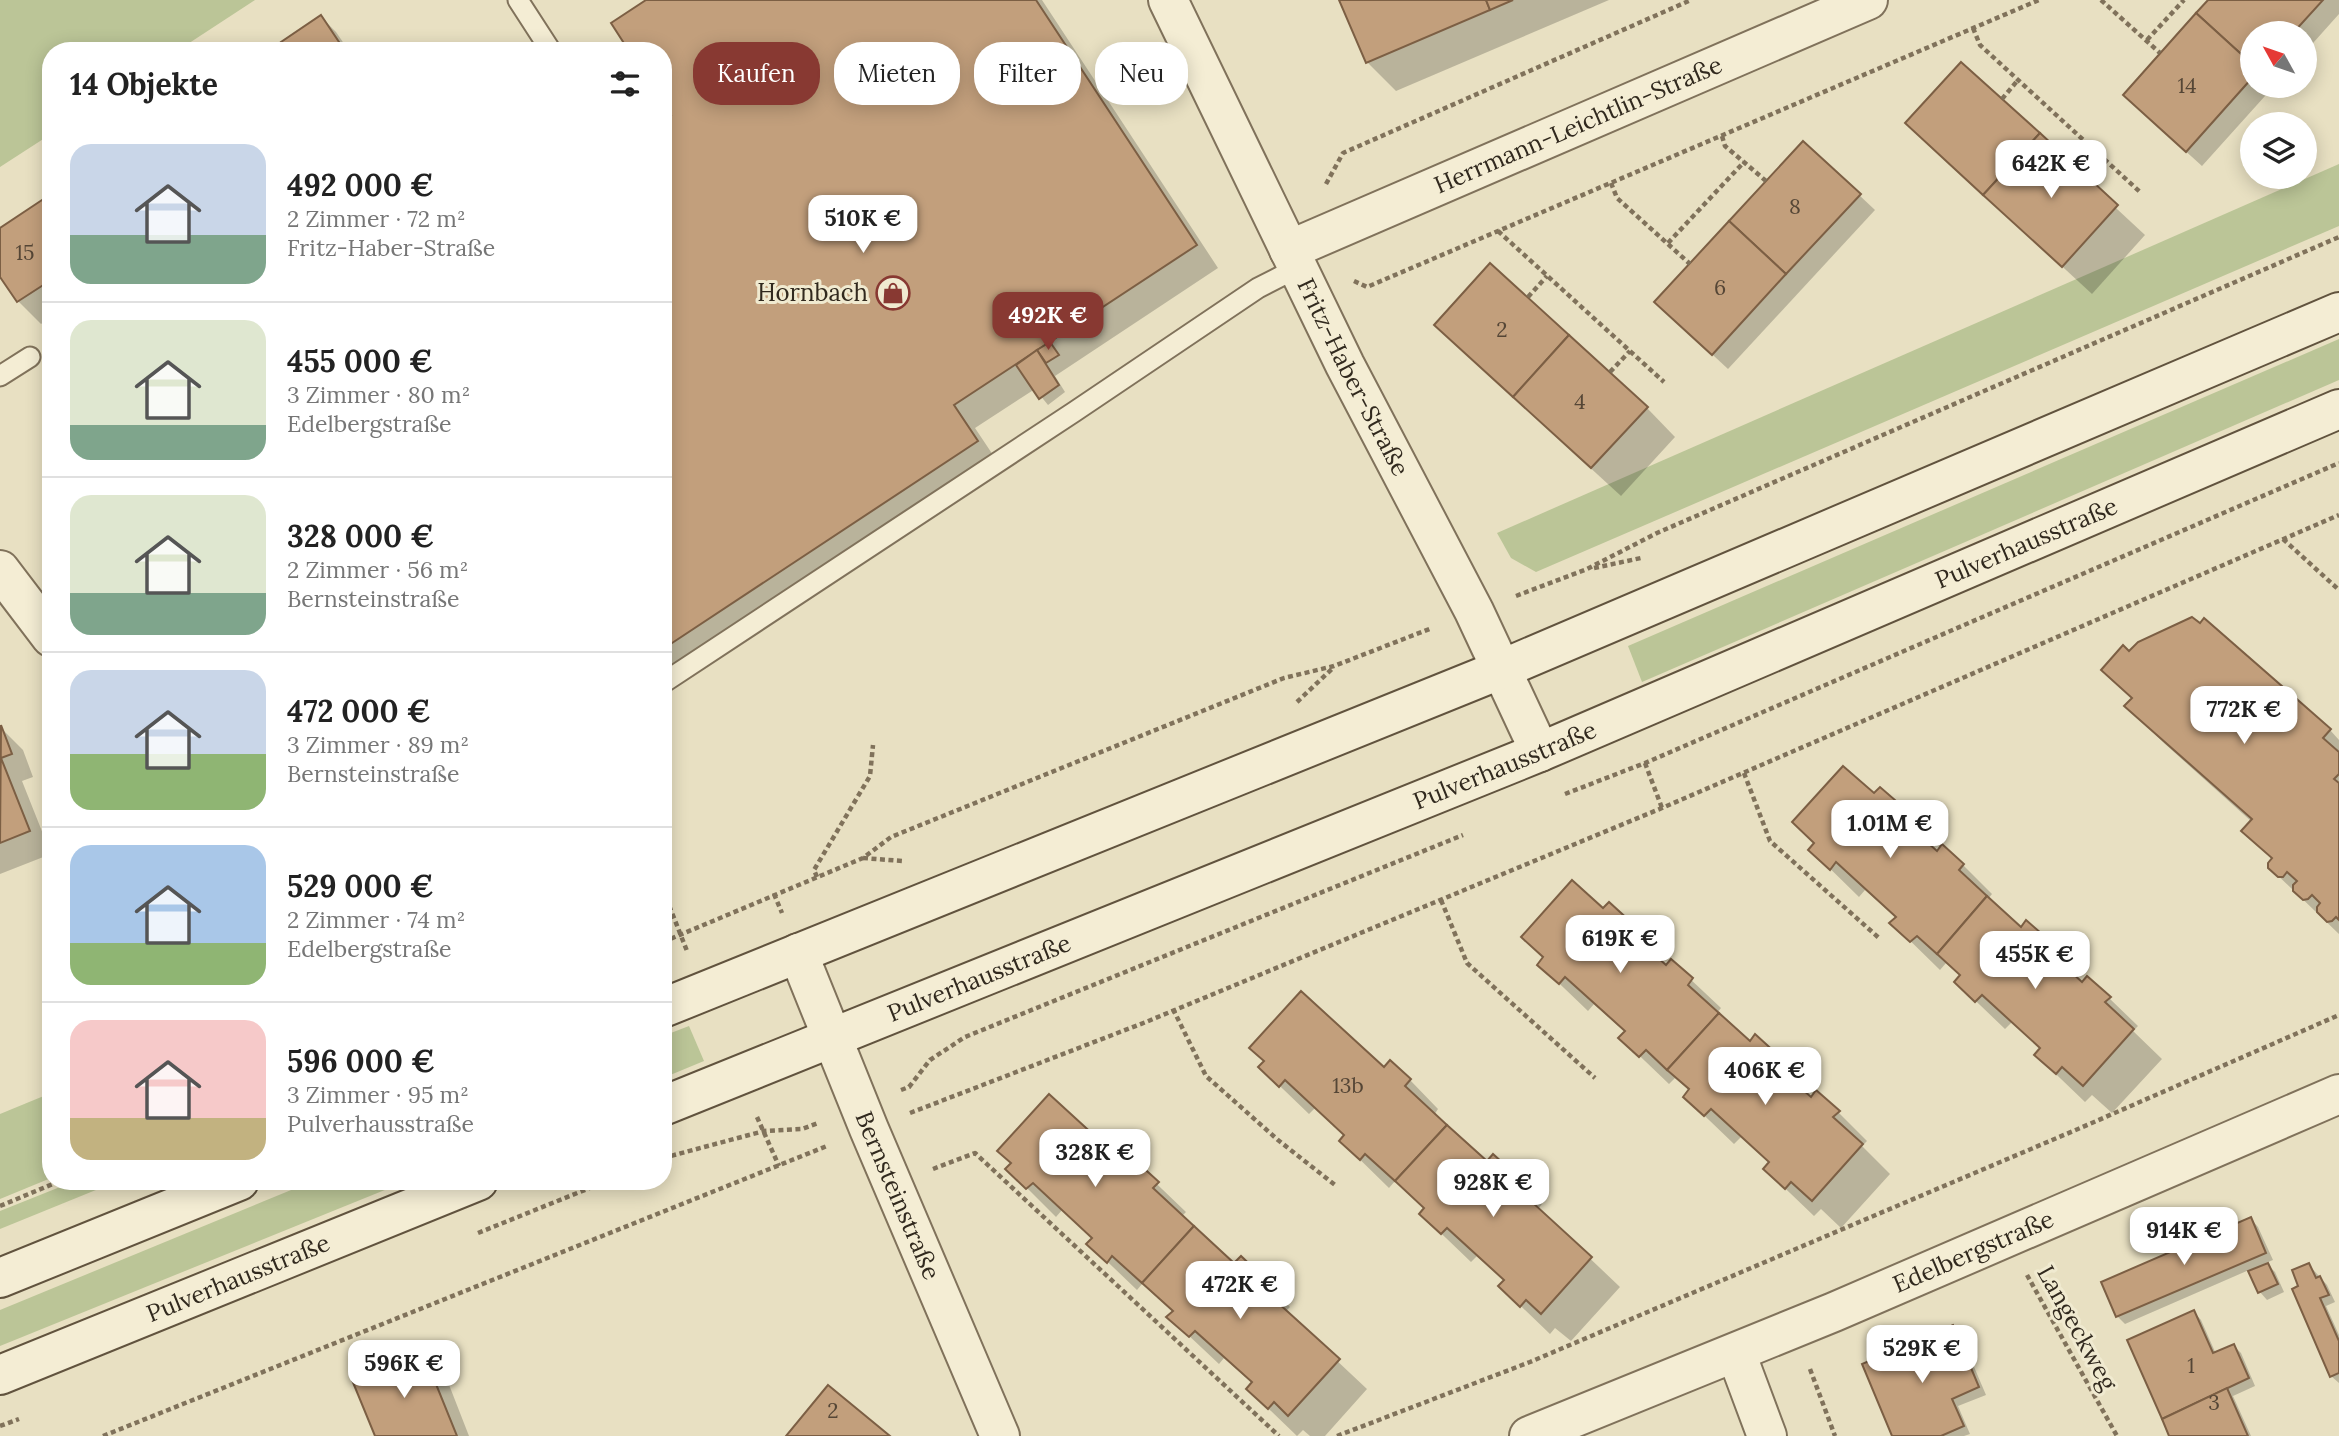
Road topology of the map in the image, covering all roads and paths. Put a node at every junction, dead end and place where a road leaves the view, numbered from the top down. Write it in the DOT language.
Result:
graph roads {
  1 [pos="1168,0"];
  2 [pos="1691,0"];
  3 [pos="1868,0"];
  4 [pos="2039,0"];
  5 [pos="2101,0"];
  6 [pos="2184,0"];
  7 [pos="524,2"];
  8 [pos="1829,8"];
  9 [pos="1973,29"];
  10 [pos="2147,40"];
  11 [pos="546,42"];
  12 [pos="2160,52"];
  13 [pos="2018,80"];
  14 [pos="2002,99"];
  15 [pos="1723,136"];
  16 [pos="2105,160"];
  17 [pos="1744,162"];
  18 [pos="2088,178"];
  19 [pos="1766,181"];
  20 [pos="1611,183"];
  21 [pos="1323,190"];
  22 [pos="2140,192"];
  23 [pos="1498,231"];
  24 [pos="2339,237"];
  25 [pos="1668,243"];
  26 [pos="1293,259"];
  27 [pos="1690,264"];
  28 [pos="1547,276"];
  29 [pos="1528,297"];
  30 [pos="2339,312"];
  31 [pos="1630,351"];
  32 [pos="30,357"];
  33 [pos="1610,372"];
  34 [pos="0,376"];
  35 [pos="1664,382"];
  36 [pos="2339,409"];
  37 [pos="2339,515"];
  38 [pos="2283,539"];
  39 [pos="1587,569"];
  40 [pos="0,570"];
  41 [pos="2339,590"];
  42 [pos="42,625"];
  43 [pos="1334,666"];
  44 [pos="1502,669"];
  45 [pos="672,676"];
  46 [pos="873,745"];
  47 [pos="1540,752"];
  48 [pos="1744,774"];
  49 [pos="817,877"];
  50 [pos="1441,900"];
  51 [pos="672,912"];
  52 [pos="681,935"];
  53 [pos="1879,937"];
  54 [pos="672,938"];
  55 [pos="798,953"];
  56 [pos="672,1004"];
  57 [pos="1173,1009"];
  58 [pos="2339,1015"];
  59 [pos="832,1039"];
  60 [pos="1595,1078"];
  61 [pos="2339,1094"];
  62 [pos="672,1102"];
  63 [pos="864,1118"];
  64 [pos="672,1156"];
  65 [pos="892,1184"];
  66 [pos="1335,1185"];
  67 [pos="42,1188"];
  68 [pos="217,1190"];
  69 [pos="456,1190"];
  70 [pos="0,1206"];
  71 [pos="2007,1237"];
  72 [pos="0,1278"];
  73 [pos="1795,1329"];
  74 [pos="1736,1353"];
  75 [pos="0,1375"];
  76 [pos="103,1436"];
  77 [pos="1000,1436"];
  78 [pos="1279,1436"];
  79 [pos="1337,1436"];
  80 [pos="1529,1436"];
  81 [pos="1767,1436"];
  82 [pos="1835,1436"];
  83 [pos="2118,1436"];
  1 -- 26 [label="main road, Fritz-Haber-Straße"];
  2 -- 21 [label="path"];
  3 -- 8 [label="main road, Herrmann-Leichtlin-Straße"];
  4 -- 9 [label="path"];
  5 -- 10 [label="path"];
  6 -- 10 [label="path"];
  7 -- 11 [label="lane"];
  8 -- 26 [label="main road, Herrmann-Leichtlin-Straße"];
  9 -- 13 [label="path"];
  9 -- 15 [label="path"];
  10 -- 12 [label="path"];
  13 -- 14 [label="path"];
  13 -- 16 [label="path"];
  15 -- 17 [label="path"];
  15 -- 20 [label="path"];
  16 -- 18 [label="path"];
  16 -- 22 [label="path"];
  17 -- 19 [label="path"];
  17 -- 25 [label="path"];
  20 -- 23 [label="path"];
  20 -- 25 [label="path"];
  23 -- 26 [label="path"];
  23 -- 28 [label="path"];
  24 -- 39 [label="path"];
  25 -- 27 [label="path"];
  26 -- 44 [label="main road, Fritz-Haber-Straße"];
  26 -- 45 [label="lane"];
  28 -- 29 [label="path"];
  28 -- 31 [label="path"];
  30 -- 44 [label="main road"];
  31 -- 33 [label="path"];
  31 -- 35 [label="path"];
  32 -- 34 [label="lane"];
  36 -- 47 [label="main road, Pulverhausstraße"];
  37 -- 38 [label="path"];
  38 -- 41 [label="path"];
  38 -- 48 [label="path"];
  40 -- 42 [label="main road"];
  43 -- 49 [label="path"];
  44 -- 47 [label="main road, Fritz-Haber-Straße"];
  44 -- 55 [label="main road"];
  46 -- 49 [label="path"];
  47 -- 59 [label="main road, Pulverhausstraße"];
  48 -- 50 [label="path"];
  48 -- 53 [label="path"];
  49 -- 52 [label="path"];
  50 -- 57 [label="path"];
  50 -- 60 [label="path"];
  51 -- 52 [label="path"];
  52 -- 54 [label="path"];
  55 -- 56 [label="main road"];
  55 -- 59 [label="main road, Bernsteinstraße"];
  57 -- 63 [label="path"];
  57 -- 66 [label="path"];
  58 -- 79 [label="path"];
  59 -- 62 [label="main road, Pulverhausstraße"];
  59 -- 63 [label="main road, Bernsteinstraße"];
  61 -- 71 [label="main road, Edelbergstraße"];
  63 -- 64 [label="path"];
  63 -- 65 [label="main road, Bernsteinstraße"];
  63 -- 76 [label="path"];
  65 -- 77 [label="main road, Bernsteinstraße"];
  65 -- 78 [label="path"];
  67 -- 70 [label="path"];
  68 -- 72 [label="main road"];
  69 -- 75 [label="main road, Pulverhausstraße"];
  71 -- 73 [label="main road, Edelbergstraße"];
  71 -- 83 [label="path, Langeckweg"];
  73 -- 74 [label="main road, Edelbergstraße"];
  73 -- 82 [label="path"];
  74 -- 80 [label="main road, Edelbergstraße"];
  74 -- 81 [label="main road"];
}
